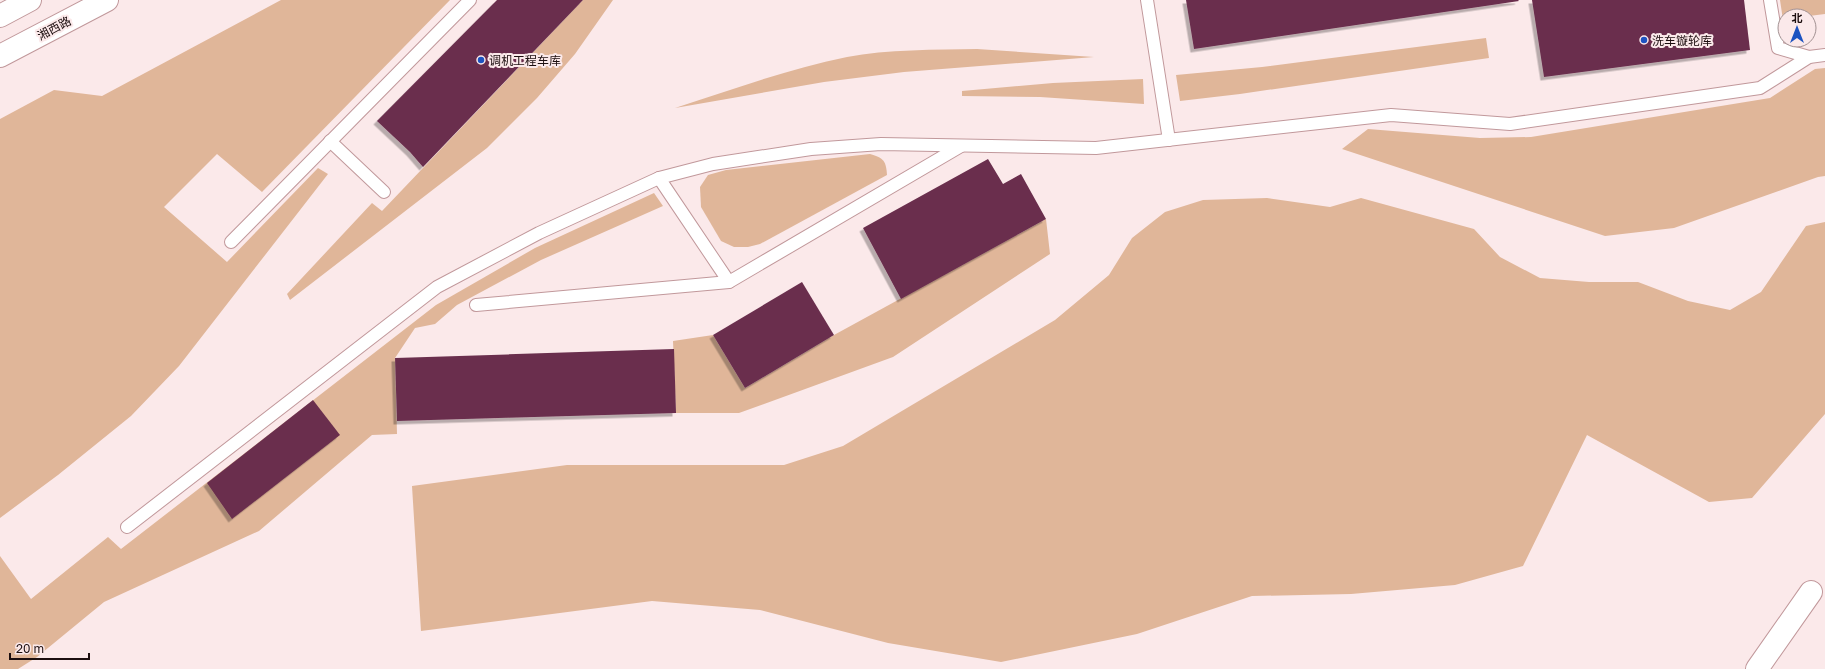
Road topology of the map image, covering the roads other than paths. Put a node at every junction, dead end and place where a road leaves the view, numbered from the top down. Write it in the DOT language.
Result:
graph roads {
  1 [pos="30,0"];
  2 [pos="107,0"];
  3 [pos="470,0"];
  4 [pos="1147,0"];
  5 [pos="1770,0"];
  6 [pos="0,16"];
  7 [pos="1825,55"];
  8 [pos="0,56"];
  9 [pos="1809,58"];
  10 [pos="1169,140"];
  11 [pos="330,142"];
  12 [pos="962,145"];
  13 [pos="660,178"];
  14 [pos="384,192"];
  15 [pos="231,242"];
  16 [pos="729,282"];
  17 [pos="476,305"];
  18 [pos="127,527"];
  19 [pos="1811,592"];
  20 [pos="1757,669"];
  1 -- 6 [label="street"];
  2 -- 8 [label="street, 湘西路"];
  3 -- 11 [label="lane"];
  4 -- 10 [label="lane"];
  5 -- 9 [label="lane"];
  7 -- 9 [label="lane"];
  9 -- 10 [label="lane"];
  10 -- 12 [label="lane"];
  11 -- 14 [label="lane"];
  11 -- 15 [label="lane"];
  12 -- 13 [label="lane"];
  12 -- 16 [label="lane"];
  13 -- 16 [label="lane"];
  13 -- 18 [label="lane"];
  16 -- 17 [label="lane"];
  19 -- 20 [label="street"];
}
